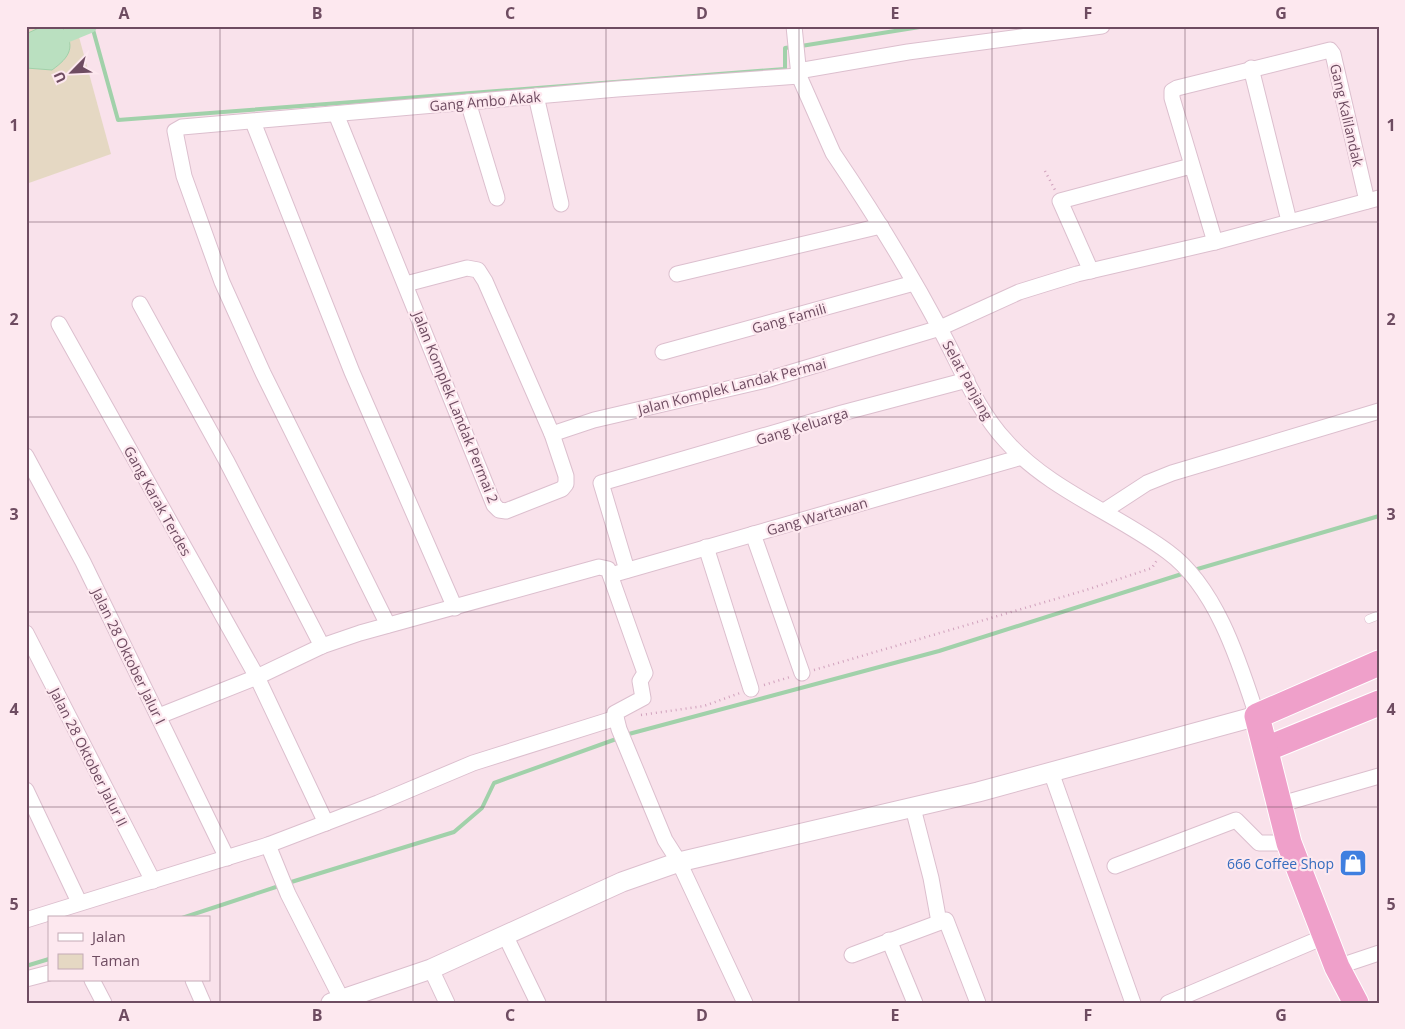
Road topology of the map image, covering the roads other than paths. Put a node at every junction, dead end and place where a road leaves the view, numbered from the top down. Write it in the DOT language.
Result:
graph roads {
  1 [pos="1102,26"];
  2 [pos="795,40"];
  3 [pos="1251,68"];
  4 [pos="798,74"];
  5 [pos="536,96"];
  6 [pos="468,102"];
  7 [pos="336,114"];
  8 [pos="254,122"];
  9 [pos="1191,166"];
  10 [pos="497,198"];
  11 [pos="1373,199"];
  12 [pos="561,204"];
  13 [pos="1290,220"];
  14 [pos="881,226"];
  15 [pos="1215,242"];
  16 [pos="1091,271"];
  17 [pos="677,274"];
  18 [pos="914,283"];
  19 [pos="406,284"];
  20 [pos="140,304"];
  21 [pos="59,324"];
  22 [pos="940,328"];
  23 [pos="663,352"];
  24 [pos="967,380"];
  25 [pos="1379,411"];
  26 [pos="552,434"];
  27 [pos="26,456"];
  28 [pos="1022,457"];
  29 [pos="1104,511"];
  30 [pos="753,534"];
  31 [pos="706,547"];
  32 [pos="627,570"];
  33 [pos="611,575"];
  34 [pos="455,608"];
  35 [pos="1379,616"];
  36 [pos="1369,620"];
  37 [pos="388,625"];
  38 [pos="26,633"];
  39 [pos="322,646"];
  40 [pos="1379,663"];
  41 [pos="802,673"];
  42 [pos="257,677"];
  43 [pos="751,689"];
  44 [pos="1379,703"];
  45 [pos="159,716"];
  46 [pos="1257,716"];
  47 [pos="618,719"];
  48 [pos="1266,749"];
  49 [pos="1050,772"];
  50 [pos="1379,776"];
  51 [pos="26,790"];
  52 [pos="1278,805"];
  53 [pos="912,808"];
  54 [pos="326,823"];
  55 [pos="1289,843"];
  56 [pos="268,845"];
  57 [pos="227,858"];
  58 [pos="679,862"];
  59 [pos="1115,866"];
  60 [pos="153,881"];
  61 [pos="79,902"];
  62 [pos="26,920"];
  63 [pos="939,922"];
  64 [pos="1326,936"];
  65 [pos="506,937"];
  66 [pos="889,940"];
  67 [pos="1379,953"];
  68 [pos="852,955"];
  69 [pos="1337,968"];
  70 [pos="431,969"];
  71 [pos="48,973"];
  72 [pos="26,979"];
  73 [pos="93,982"];
  74 [pos="194,982"];
  75 [pos="1351,1000"];
  76 [pos="336,1001"];
  77 [pos="104,1003"];
  78 [pos="203,1003"];
  79 [pos="447,1003"];
  80 [pos="538,1003"];
  81 [pos="745,1003"];
  82 [pos="914,1003"];
  83 [pos="978,1003"];
  84 [pos="1133,1003"];
  85 [pos="1168,1003"];
  1 -- 4 [label="street, Gang Ambo Akak"];
  2 -- 4 [label="street, Selat Panjang"];
  3 -- 9 [label="street, Gang Kalilandak"];
  3 -- 11 [label="street, Gang Kalilandak"];
  3 -- 13 [label="street"];
  4 -- 5 [label="street, Gang Ambo Akak"];
  4 -- 14 [label="street, Selat Panjang"];
  5 -- 6 [label="street, Gang Ambo Akak"];
  5 -- 12 [label="street"];
  6 -- 7 [label="street, Gang Ambo Akak"];
  6 -- 10 [label="street"];
  7 -- 8 [label="street, Gang Ambo Akak"];
  7 -- 19 [label="street, Jalan Komplek Landak Permai 2"];
  8 -- 34 [label="street"];
  8 -- 37 [label="street, Gang Ambo Akak"];
  9 -- 15 [label="street, Gang Kalilandak"];
  9 -- 16 [label="street"];
  11 -- 13 [label="street, Gang Kalilandak"];
  13 -- 15 [label="street, Gang Kalilandak"];
  14 -- 17 [label="street"];
  14 -- 18 [label="street, Selat Panjang"];
  15 -- 16 [label="street, Gang Kalilandak"];
  16 -- 22 [label="street, Gang Kalilandak"];
  18 -- 22 [label="street, Selat Panjang"];
  18 -- 23 [label="street, Gang Famili"];
  19 -- 26 [label="street, Jalan Komplek Landak Permai 2"];
  19 -- 26 [label="street, Jalan Komplek Landak Permai 2"];
  20 -- 39 [label="street"];
  21 -- 42 [label="street, Gang Karak Terdes"];
  22 -- 24 [label="street, Selat Panjang"];
  22 -- 26 [label="street, Jalan Komplek Landak Permai"];
  24 -- 28 [label="street, Selat Panjang"];
  24 -- 32 [label="street, Gang Keluarga"];
  25 -- 29 [label="street"];
  27 -- 45 [label="street, Jalan 28 Oktober Jalur I"];
  28 -- 29 [label="street, Selat Panjang"];
  28 -- 30 [label="street, Gang Wartawan"];
  29 -- 46 [label="street, Selat Panjang"];
  30 -- 31 [label="street, Gang Wartawan"];
  30 -- 41 [label="street"];
  31 -- 32 [label="street, Gang Wartawan"];
  31 -- 43 [label="street"];
  32 -- 33 [label="street, Gang Wartawan"];
  33 -- 34 [label="street"];
  33 -- 47 [label="street"];
  34 -- 37 [label="street"];
  35 -- 36 [label="lane"];
  37 -- 39 [label="street"];
  38 -- 60 [label="street, Jalan 28 Oktober Jalur II"];
  39 -- 42 [label="street"];
  40 -- 46 [label="highway"];
  42 -- 45 [label="street"];
  42 -- 54 [label="street, Gang Karak Terdes"];
  44 -- 48 [label="highway"];
  45 -- 57 [label="street, Jalan 28 Oktober Jalur I"];
  46 -- 48 [label="highway"];
  46 -- 49 [label="street"];
  47 -- 54 [label="street"];
  47 -- 58 [label="street"];
  48 -- 52 [label="highway"];
  49 -- 53 [label="street"];
  49 -- 84 [label="street"];
  50 -- 52 [label="street"];
  51 -- 61 [label="street"];
  52 -- 55 [label="highway"];
  53 -- 58 [label="street"];
  53 -- 63 [label="street"];
  54 -- 56 [label="street"];
  55 -- 59 [label="street"];
  55 -- 64 [label="highway"];
  56 -- 57 [label="street"];
  56 -- 76 [label="street"];
  57 -- 60 [label="street"];
  58 -- 65 [label="street"];
  58 -- 81 [label="street"];
  60 -- 61 [label="street"];
  61 -- 62 [label="street"];
  63 -- 66 [label="street"];
  63 -- 83 [label="street"];
  64 -- 69 [label="highway"];
  64 -- 85 [label="street"];
  65 -- 70 [label="street"];
  65 -- 80 [label="street"];
  66 -- 68 [label="street"];
  66 -- 82 [label="street"];
  67 -- 69 [label="street"];
  69 -- 75 [label="highway"];
  70 -- 76 [label="street"];
  70 -- 79 [label="street"];
  71 -- 72 [label="street"];
  73 -- 77 [label="street"];
  74 -- 78 [label="street"];
}
